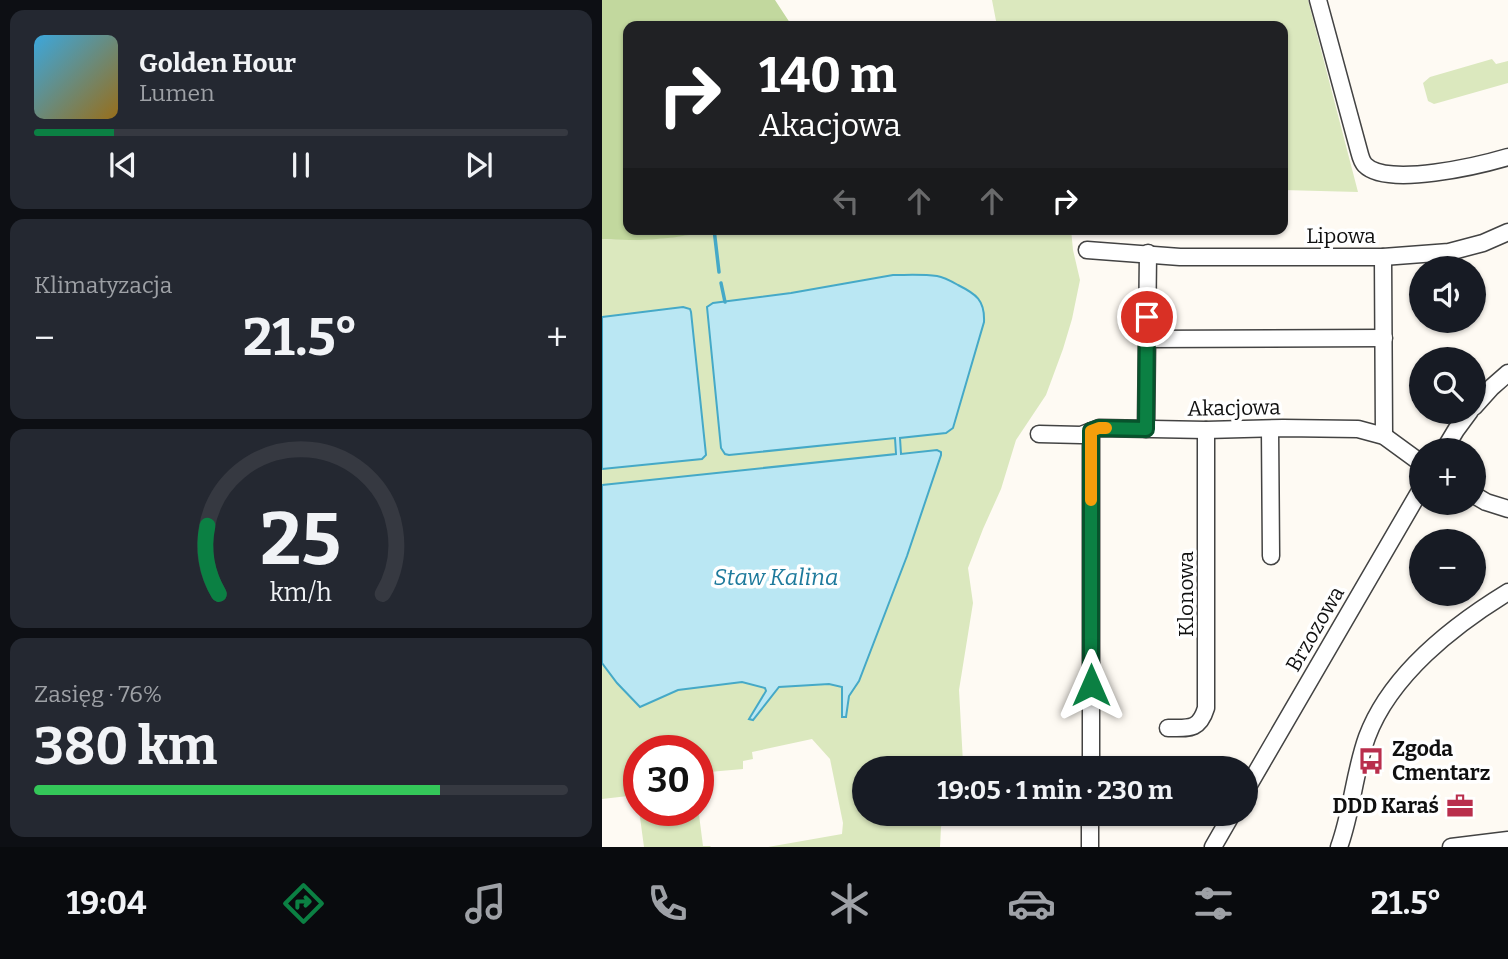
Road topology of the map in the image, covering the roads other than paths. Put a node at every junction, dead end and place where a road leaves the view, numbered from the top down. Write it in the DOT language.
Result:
graph roads {
  1 [pos="1318,0"];
  2 [pos="1508,157"];
  3 [pos="1508,232"];
  4 [pos="1087,250"];
  5 [pos="1148,253"];
  6 [pos="1383,257"];
  7 [pos="1384,338"];
  8 [pos="1146,339"];
  9 [pos="1508,373"];
  10 [pos="1486,394"];
  11 [pos="1146,429"];
  12 [pos="1270,429"];
  13 [pos="1206,430"];
  14 [pos="1091,431"];
  15 [pos="1039,434"];
  16 [pos="1384,436"];
  17 [pos="1409,454"];
  18 [pos="1486,502"];
  19 [pos="1508,509"];
  20 [pos="1409,510"];
  21 [pos="1271,556"];
  22 [pos="1508,592"];
  23 [pos="1168,728"];
  24 [pos="1091,756"];
  25 [pos="1258,769"];
  26 [pos="1090,826"];
  27 [pos="1225,826"];
  28 [pos="1508,840"];
  29 [pos="1090,847"];
  30 [pos="1213,847"];
  31 [pos="1339,847"];
  32 [pos="1451,847"];
  1 -- 2 [label="street"];
  3 -- 6 [label="street, Lipowa"];
  4 -- 5 [label="street, Lipowa"];
  5 -- 6 [label="street, Lipowa"];
  5 -- 8 [label="street"];
  6 -- 7 [label="street"];
  7 -- 8 [label="street"];
  7 -- 16 [label="street"];
  8 -- 11 [label="street"];
  9 -- 10 [label="street"];
  11 -- 13 [label="street, Akacjowa"];
  11 -- 14 [label="street, Akacjowa"];
  12 -- 13 [label="street, Akacjowa"];
  12 -- 16 [label="street, Akacjowa"];
  12 -- 21 [label="street"];
  13 -- 23 [label="street, Klonowa"];
  14 -- 15 [label="street, Akacjowa"];
  14 -- 24 [label="street"];
  16 -- 17 [label="street, Akacjowa"];
  18 -- 19 [label="street"];
  20 -- 25 [label="street, Brzozowa"];
  22 -- 31 [label="street"];
  26 -- 29 [label="street"];
  27 -- 30 [label="street"];
  28 -- 32 [label="street"];
}
